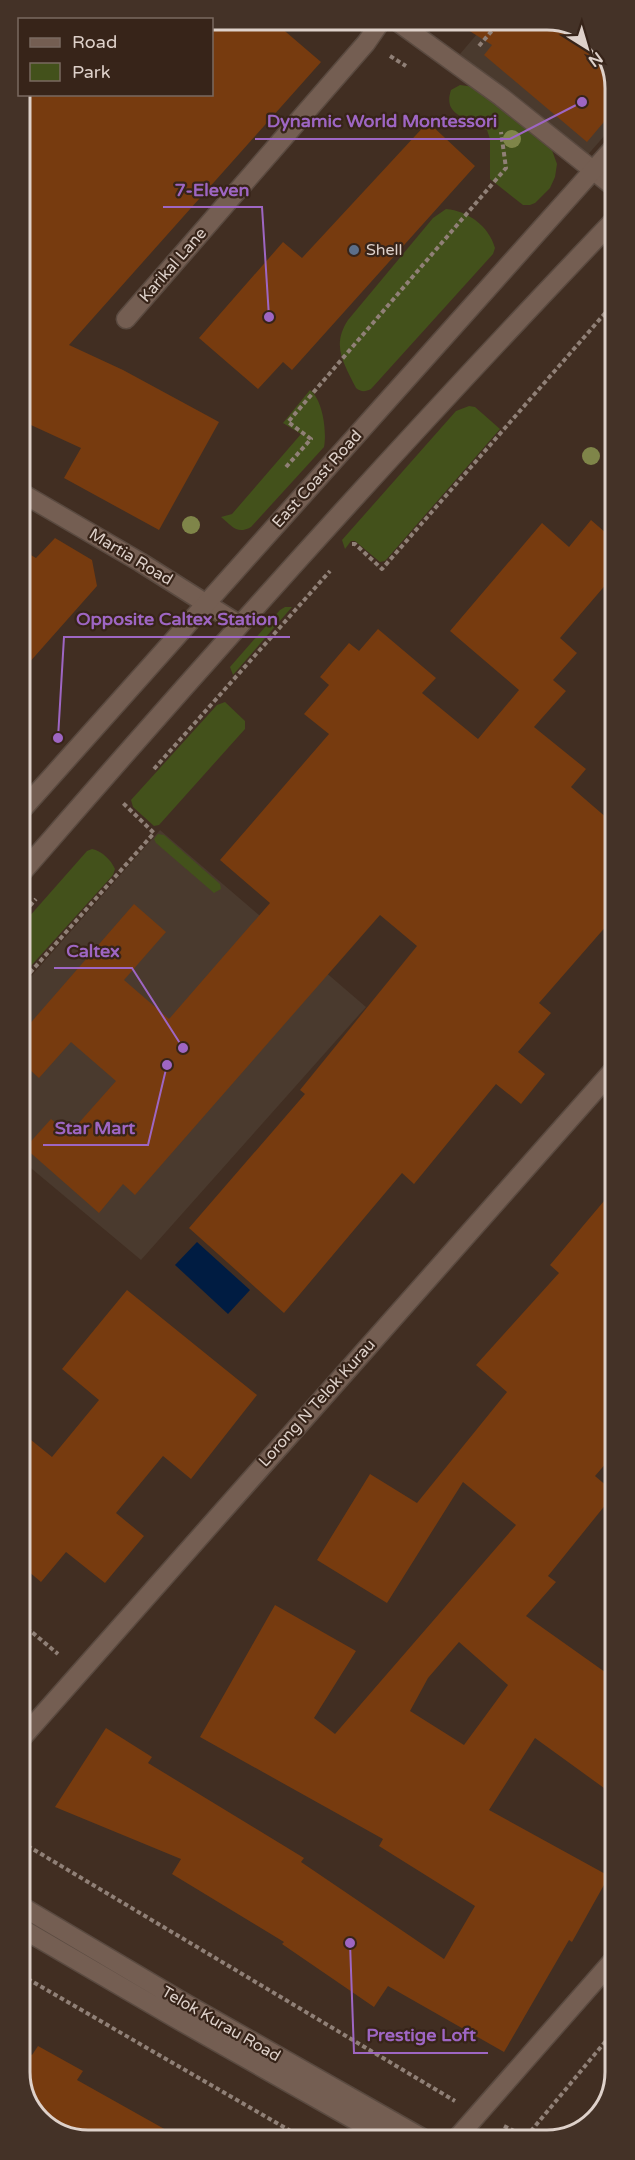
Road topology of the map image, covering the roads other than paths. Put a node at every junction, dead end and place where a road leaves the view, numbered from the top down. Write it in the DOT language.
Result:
graph roads {
  1 [pos="375,30"];
  2 [pos="409,30"];
  3 [pos="605,158"];
  4 [pos="594,171"];
  5 [pos="605,180"];
  6 [pos="605,229"];
  7 [pos="126,319"];
  8 [pos="30,498"];
  9 [pos="207,604"];
  10 [pos="240,624"];
  11 [pos="30,801"];
  12 [pos="30,864"];
  13 [pos="605,1079"];
  14 [pos="30,1729"];
  15 [pos="30,1911"];
  16 [pos="30,1933"];
  17 [pos="605,1969"];
  18 [pos="372,2130"];
  19 [pos="408,2130"];
  20 [pos="464,2130"];
  1 -- 7 [label="street, Karikal Lane"];
  2 -- 4 [label="street"];
  3 -- 4 [label="street, East Coast Road"];
  4 -- 5 [label="street"];
  4 -- 9 [label="street, East Coast Road"];
  6 -- 10 [label="street"];
  8 -- 9 [label="street, Martia Road"];
  9 -- 10 [label="street, Martia Road"];
  9 -- 11 [label="street, East Coast Road"];
  10 -- 12 [label="street"];
  13 -- 14 [label="street, Lorong N Telok Kurau"];
  15 -- 19 [label="street, Telok Kurau Road"];
  16 -- 18 [label="street, Telok Kurau Road"];
  17 -- 20 [label="street"];
}
